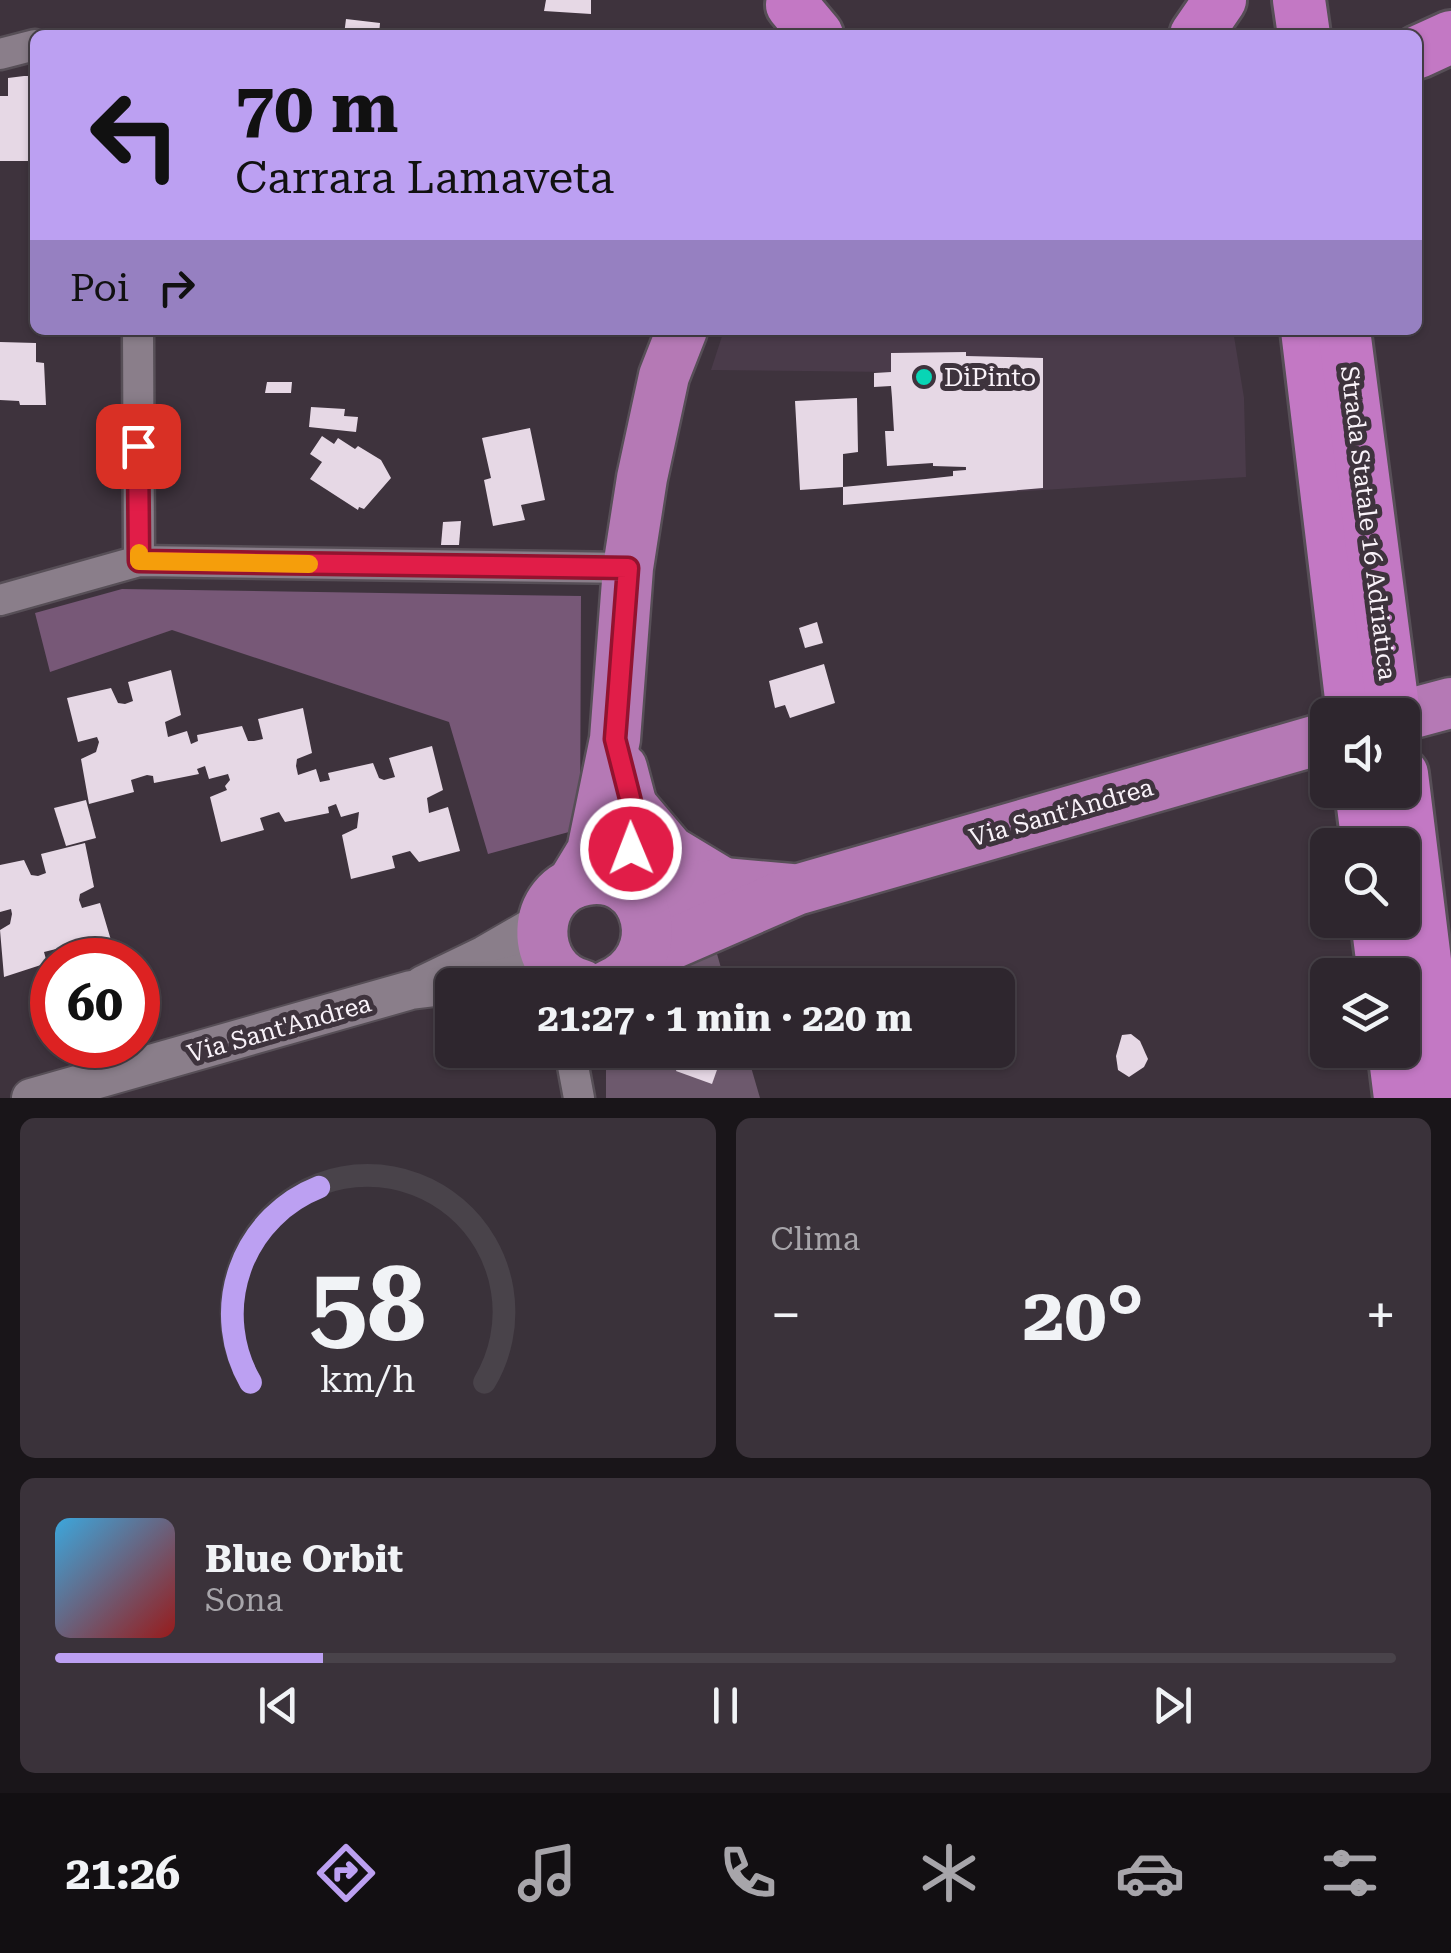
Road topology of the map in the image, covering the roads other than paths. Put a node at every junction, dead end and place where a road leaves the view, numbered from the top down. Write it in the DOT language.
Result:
graph roads {
  1 [pos="1220,0"];
  2 [pos="1264,0"];
  3 [pos="1300,0"];
  4 [pos="1199,30"];
  5 [pos="1267,30"];
  6 [pos="1303,30"];
  7 [pos="1451,37"];
  8 [pos="30,46"];
  9 [pos="1422,50"];
  10 [pos="0,54"];
  11 [pos="138,335"];
  12 [pos="680,335"];
  13 [pos="1301,335"];
  14 [pos="1309,335"];
  15 [pos="1343,335"];
  16 [pos="1352,335"];
  17 [pos="1335,401"];
  18 [pos="139,561"];
  19 [pos="628,568"];
  20 [pos="0,600"];
  21 [pos="1360,620"];
  22 [pos="1354,698"];
  23 [pos="1388,698"];
  24 [pos="1451,702"];
  25 [pos="1420,711"];
  26 [pos="615,739"];
  27 [pos="1310,742"];
  28 [pos="632,806"];
  29 [pos="1381,808"];
  30 [pos="724,883"];
  31 [pos="796,890"];
  32 [pos="632,896"];
  33 [pos="578,958"];
  34 [pos="547,968"];
  35 [pos="435,987"];
  36 [pos="411,990"];
  37 [pos="574,1068"];
  38 [pos="586,1068"];
  39 [pos="1396,1068"];
  40 [pos="579,1096"];
  41 [pos="32,1098"];
  42 [pos="1400,1098"];
  43 [pos="1442,1098"];
  1 -- 4 [label="highway"];
  2 -- 5 [label="highway"];
  3 -- 6 [label="highway"];
  7 -- 9 [label="highway"];
  8 -- 10 [label="street"];
  11 -- 18 [label="street"];
  12 -- 19 [label="main road"];
  13 -- 17 [label="highway"];
  14 -- 17 [label="highway, Strada Statale 16 Adriatica"];
  15 -- 17 [label="highway, Strada Statale 16 Adriatica"];
  16 -- 17 [label="highway"];
  17 -- 21 [label="highway, Strada Statale 16 Adriatica"];
  18 -- 19 [label="street"];
  18 -- 20 [label="street"];
  19 -- 26 [label="main road"];
  21 -- 22 [label="highway, Strada Statale 16 Adriatica"];
  21 -- 23 [label="highway, Strada Statale 16 Adriatica"];
  24 -- 25 [label="main road"];
  26 -- 28 [label="main road"];
  26 -- 33 [label="main road"];
  27 -- 31 [label="main road, Via Sant'Andrea"];
  28 -- 30 [label="main road"];
  28 -- 32 [label="main road"];
  29 -- 43 [label="highway"];
  30 -- 31 [label="main road, Via Sant'Andrea"];
  30 -- 32 [label="main road, Via Sant'Andrea"];
  31 -- 33 [label="main road, Via Sant'Andrea"];
  32 -- 33 [label="main road"];
  32 -- 33 [label="main road, Via Sant'Andrea"];
  33 -- 34 [label="street, Via Sant'Andrea"];
  33 -- 36 [label="street, Via Sant'Andrea"];
  35 -- 36 [label="street, Via Sant'Andrea"];
  36 -- 41 [label="street, Via Sant'Andrea"];
  37 -- 40 [label="street"];
  38 -- 40 [label="street"];
  39 -- 42 [label="highway"];
}
